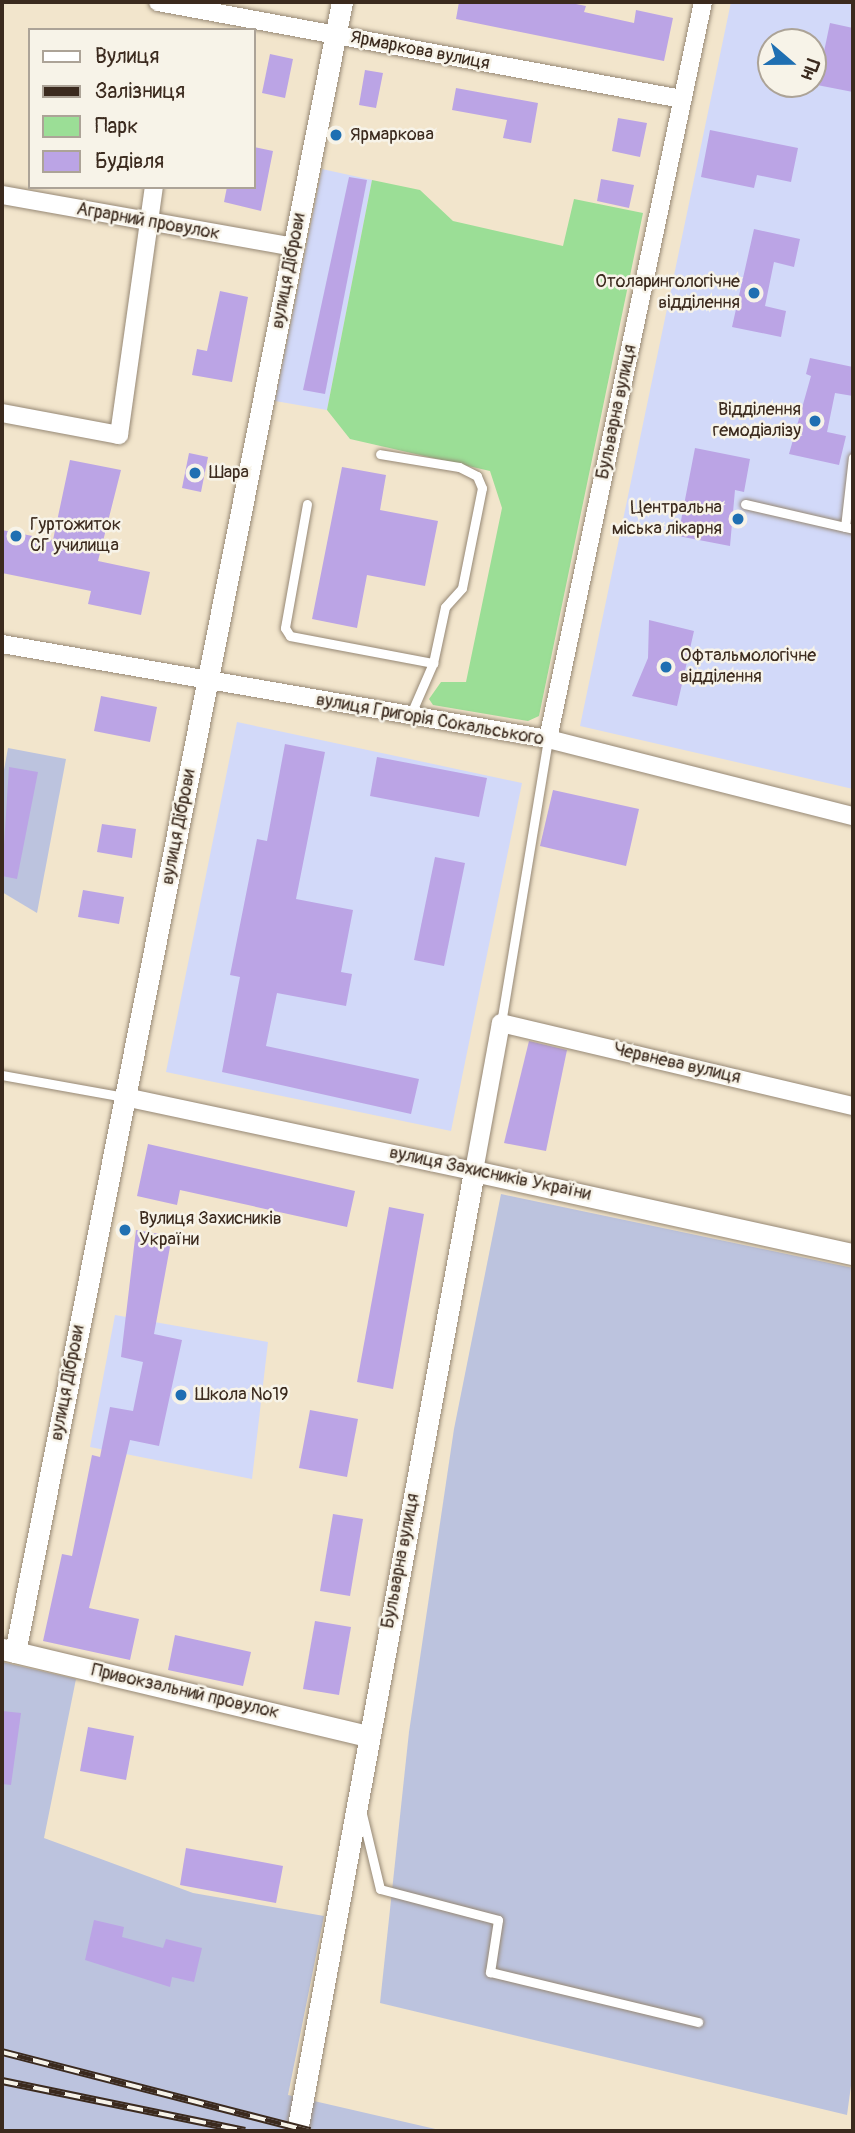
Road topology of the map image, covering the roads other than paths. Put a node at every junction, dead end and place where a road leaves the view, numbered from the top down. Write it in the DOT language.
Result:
graph roads {
  1 [pos="342,2"];
  2 [pos="703,2"];
  3 [pos="167,3"];
  4 [pos="335,35"];
  5 [pos="682,99"];
  6 [pos="154,189"];
  7 [pos="2,195"];
  8 [pos="148,222"];
  9 [pos="294,247"];
  10 [pos="2,414"];
  11 [pos="380,454"];
  12 [pos="853,457"];
  13 [pos="307,504"];
  14 [pos="745,504"];
  15 [pos="849,528"];
  16 [pos="2,644"];
  17 [pos="433,663"];
  18 [pos="208,681"];
  19 [pos="410,716"];
  20 [pos="548,739"];
  21 [pos="853,816"];
  22 [pos="501,1023"];
  23 [pos="2,1074"];
  24 [pos="125,1097"];
  25 [pos="853,1105"];
  26 [pos="474,1171"];
  27 [pos="853,1254"];
  28 [pos="8,1650"];
  29 [pos="368,1736"];
  30 [pos="359,1798"];
  31 [pos="698,2022"];
  32 [pos="297,2131"];
  1 -- 4 [label="street, вулиця Діброви"];
  2 -- 5 [label="street, Бульварна вулиця"];
  3 -- 4 [label="street, Ярмаркова вулиця"];
  4 -- 5 [label="street, Ярмаркова вулиця"];
  4 -- 9 [label="street, вулиця Діброви"];
  5 -- 20 [label="street, Бульварна вулиця"];
  6 -- 8 [label="street"];
  7 -- 8 [label="street, Аграрний провулок"];
  8 -- 9 [label="street, Аграрний провулок"];
  8 -- 10 [label="street"];
  9 -- 18 [label="street, вулиця Діброви"];
  11 -- 17 [label="lane"];
  12 -- 15 [label="lane"];
  13 -- 17 [label="lane"];
  14 -- 15 [label="lane"];
  16 -- 18 [label="street, вулиця Григорія Сокальського"];
  17 -- 19 [label="lane"];
  18 -- 19 [label="street, вулиця Григорія Сокальського"];
  18 -- 24 [label="street, вулиця Діброви"];
  19 -- 20 [label="street, вулиця Григорія Сокальського"];
  20 -- 21 [label="street, вулиця Григорія Сокальського"];
  20 -- 22 [label="lane"];
  22 -- 25 [label="street, Червнева вулиця"];
  22 -- 26 [label="street, Бульварна вулиця"];
  23 -- 24 [label="lane"];
  24 -- 26 [label="street, вулиця Захисників України"];
  24 -- 28 [label="street, вулиця Діброви"];
  26 -- 27 [label="street, вулиця Захисників України"];
  26 -- 29 [label="street, Бульварна вулиця"];
  28 -- 29 [label="street, Привокзальний провулок"];
  29 -- 30 [label="street, Бульварна вулиця"];
  30 -- 31 [label="lane"];
  30 -- 32 [label="street, Бульварна вулиця"];
}
